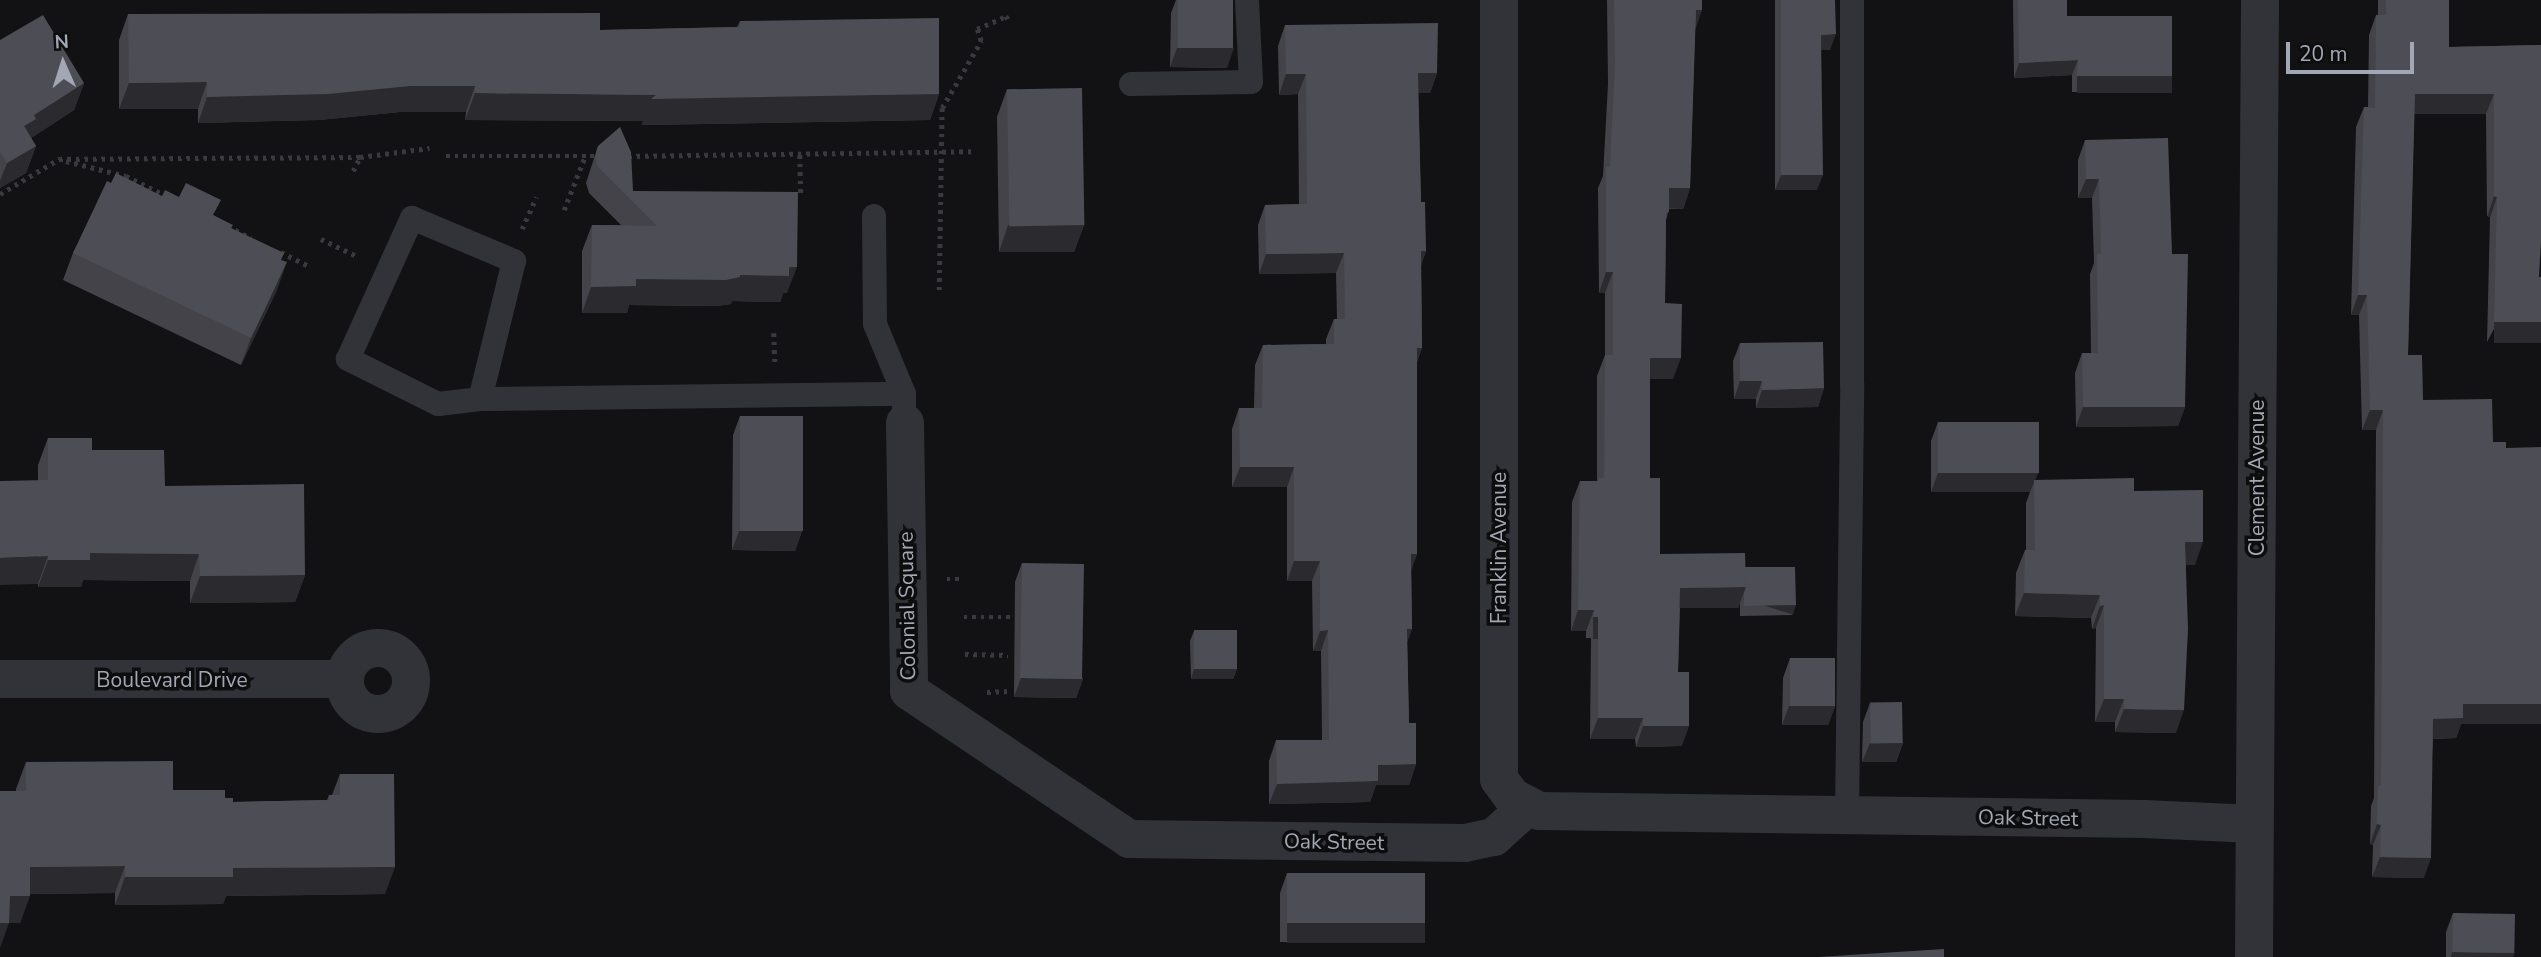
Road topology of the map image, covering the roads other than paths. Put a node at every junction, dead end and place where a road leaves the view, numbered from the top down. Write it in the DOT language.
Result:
graph roads {
  1 [pos="1247,0"];
  2 [pos="1499,0"];
  3 [pos="1852,0"];
  4 [pos="2260,0"];
  5 [pos="1131,84"];
  6 [pos="874,216"];
  7 [pos="480,398"];
  8 [pos="904,409"];
  9 [pos="0,679"];
  10 [pos="344,679"];
  11 [pos="1527,807"];
  12 [pos="1847,815"];
  13 [pos="2254,824"];
  14 [pos="1129,839"];
  15 [pos="2254,957"];
  1 -- 5 [label="lane"];
  2 -- 11 [label="street, Franklin Avenue"];
  3 -- 12 [label="lane"];
  4 -- 13 [label="street, Clement Avenue"];
  6 -- 8 [label="lane"];
  7 -- 7 [label="lane"];
  7 -- 8 [label="lane"];
  8 -- 14 [label="street, Colonial Square"];
  9 -- 10 [label="street, Boulevard Drive"];
  11 -- 12 [label="street, Oak Street"];
  11 -- 14 [label="street, Oak Street"];
  12 -- 13 [label="street, Oak Street"];
  13 -- 15 [label="street, Clement Avenue"];
}
